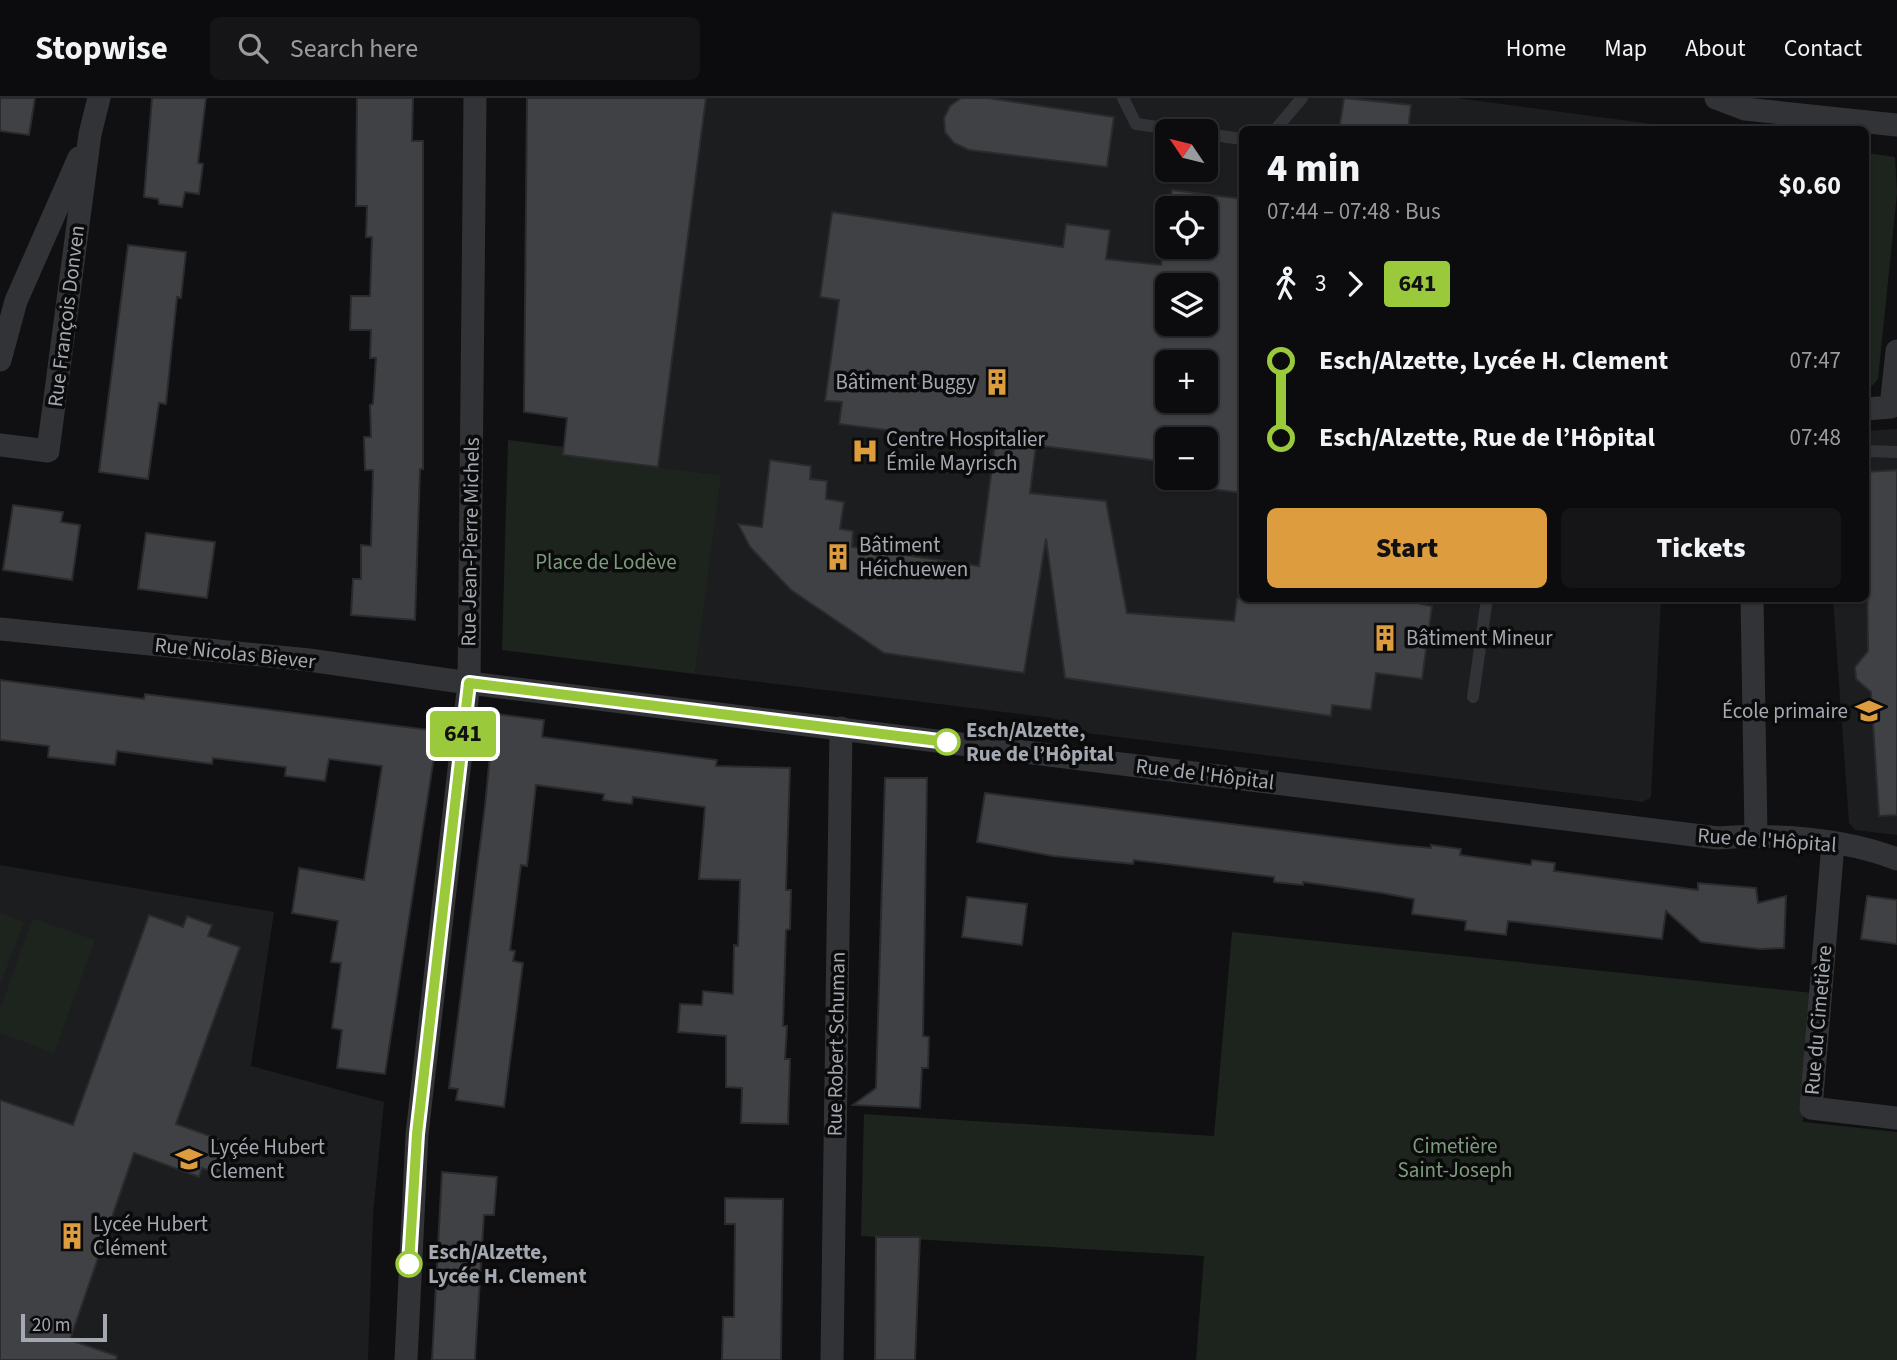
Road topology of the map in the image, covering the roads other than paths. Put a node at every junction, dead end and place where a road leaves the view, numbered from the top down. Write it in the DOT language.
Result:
graph roads {
  1 [pos="99,98"];
  2 [pos="475,98"];
  3 [pos="1123,98"];
  4 [pos="1302,98"];
  5 [pos="1716,98"];
  6 [pos="1744,119"];
  7 [pos="1897,125"];
  8 [pos="1278,126"];
  9 [pos="1155,127"];
  10 [pos="90,134"];
  11 [pos="1218,136"];
  12 [pos="1239,139"];
  13 [pos="8,299"];
  14 [pos="1897,351"];
  15 [pos="0,360"];
  16 [pos="1869,409"];
  17 [pos="0,445"];
  18 [pos="1869,451"];
  19 [pos="1897,452"];
  20 [pos="1486,602"];
  21 [pos="1752,602"];
  22 [pos="0,629"];
  23 [pos="469,683"];
  24 [pos="1473,697"];
  25 [pos="841,729"];
  26 [pos="1756,835"];
  27 [pos="1833,844"];
  28 [pos="1897,859"];
  29 [pos="1897,1118"];
  30 [pos="406,1360"];
  31 [pos="832,1360"];
  1 -- 10 [label="street, Rue François Donven"];
  2 -- 23 [label="street, Rue Jean-Pierre Michels"];
  3 -- 9 [label="lane"];
  4 -- 8 [label="lane"];
  5 -- 6 [label="street"];
  6 -- 7 [label="street"];
  10 -- 13 [label="street, Rue François Donven"];
  10 -- 17 [label="street, Rue François Donven"];
  11 -- 12 [label="lane"];
  13 -- 15 [label="street, Rue François Donven"];
  14 -- 16 [label="street"];
  18 -- 19 [label="lane"];
  20 -- 24 [label="lane"];
  21 -- 26 [label="street"];
  22 -- 23 [label="street, Rue Nicolas Biever"];
  23 -- 25 [label="street, Rue de l'Hôpital"];
  23 -- 30 [label="street, Rue Jean-Pierre Michels"];
  25 -- 26 [label="street, Rue de l'Hôpital"];
  25 -- 31 [label="street, Rue Robert Schuman"];
  26 -- 27 [label="street, Rue de l'Hôpital"];
  27 -- 28 [label="street, Rue de l'Hôpital"];
  27 -- 29 [label="street, Rue du Cimetière"];
}
